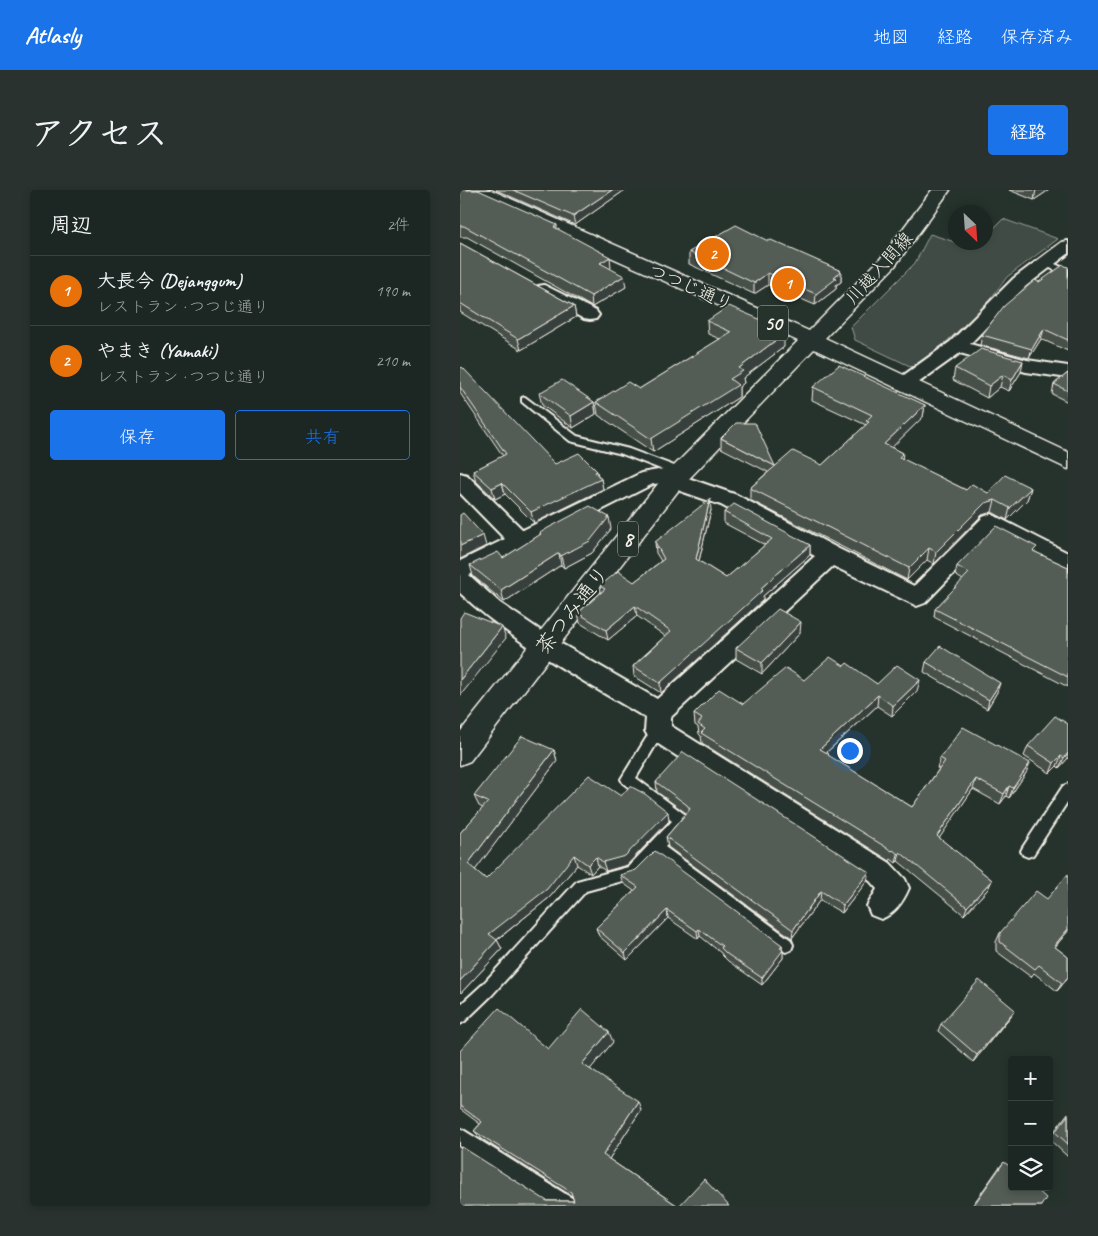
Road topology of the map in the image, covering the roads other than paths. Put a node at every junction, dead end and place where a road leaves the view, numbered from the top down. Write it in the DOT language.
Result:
graph roads {
  1 [pos="476,190"];
  2 [pos="941,190"];
  3 [pos="1068,246"];
  4 [pos="1044,262"];
  5 [pos="1068,273"];
  6 [pos="530,282"];
  7 [pos="590,315"];
  8 [pos="812,340"];
  9 [pos="957,346"];
  10 [pos="1068,372"];
  11 [pos="904,384"];
  12 [pos="525,400"];
  13 [pos="1068,461"];
  14 [pos="677,477"];
  15 [pos="460,480"];
  16 [pos="522,542"];
  17 [pos="831,555"];
  18 [pos="1068,563"];
  19 [pos="460,571"];
  20 [pos="460,580"];
  21 [pos="544,646"];
  22 [pos="658,722"];
  23 [pos="460,753"];
  24 [pos="1068,790"];
  25 [pos="654,847"];
  26 [pos="1028,851"];
  27 [pos="881,906"];
  28 [pos="786,945"];
  29 [pos="460,1016"];
  30 [pos="460,1136"];
  31 [pos="569,1206"];
  1 -- 8 [label="main road, つつじ通り / 50"];
  2 -- 8 [label="main road, 川越入間線 / 8"];
  3 -- 4 [label="street"];
  4 -- 5 [label="lane"];
  4 -- 9 [label="street"];
  6 -- 7 [label="street"];
  8 -- 11 [label="main road, つつじ通り / 50"];
  8 -- 14 [label="main road, 茶つみ通り / 8"];
  9 -- 10 [label="street"];
  9 -- 11 [label="street"];
  11 -- 13 [label="main road, つつじ通り / 50"];
  12 -- 14 [label="lane"];
  14 -- 16 [label="street"];
  14 -- 17 [label="street"];
  14 -- 21 [label="main road, 茶つみ通り / 8"];
  15 -- 16 [label="street"];
  16 -- 19 [label="street"];
  17 -- 18 [label="street"];
  17 -- 22 [label="street"];
  20 -- 21 [label="street"];
  21 -- 22 [label="street"];
  21 -- 23 [label="main road, 茶つみ通り / 8"];
  22 -- 25 [label="lane"];
  22 -- 27 [label="street"];
  24 -- 26 [label="lane"];
  25 -- 28 [label="lane"];
  25 -- 29 [label="lane"];
  30 -- 31 [label="lane"];
}
